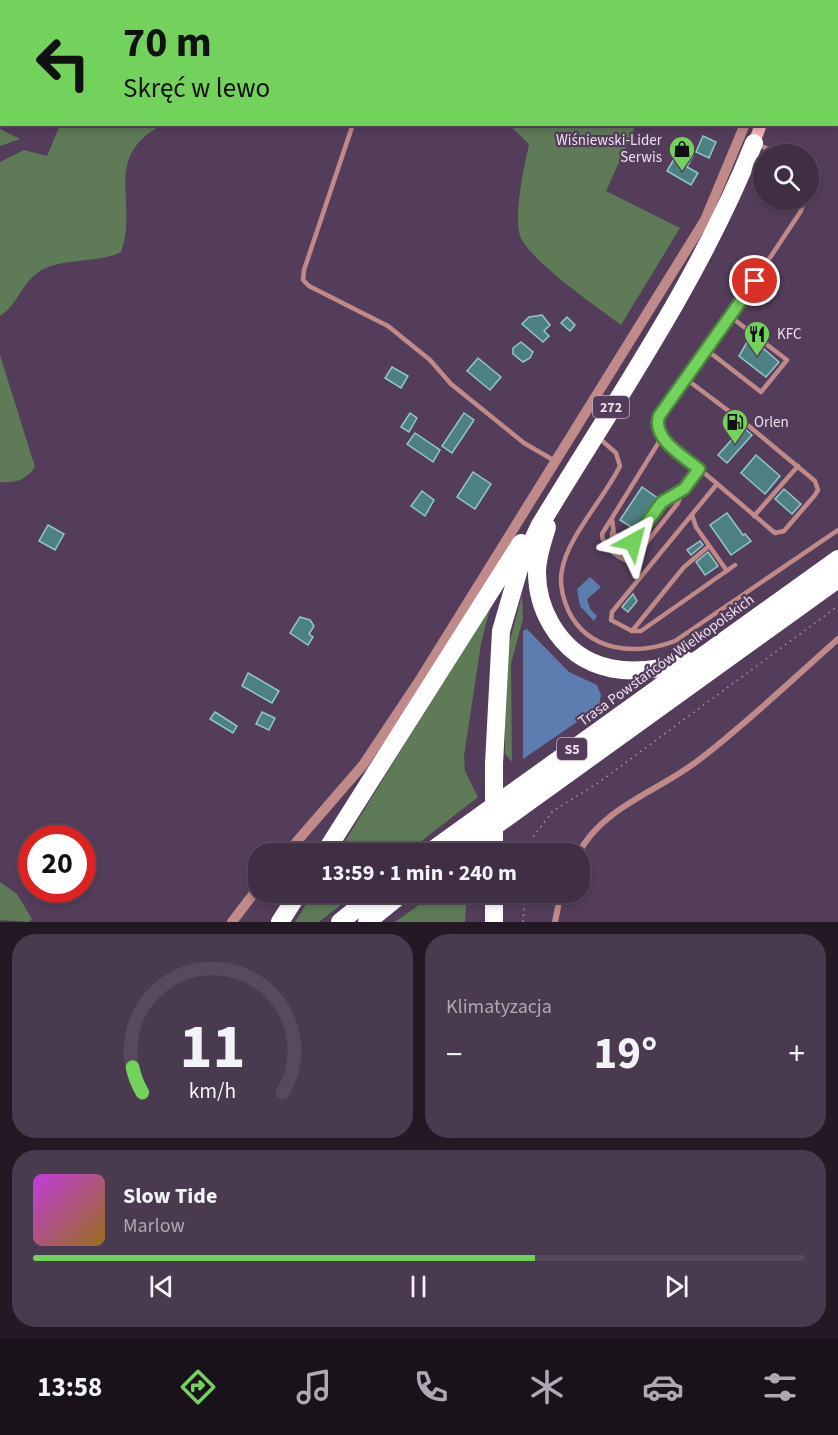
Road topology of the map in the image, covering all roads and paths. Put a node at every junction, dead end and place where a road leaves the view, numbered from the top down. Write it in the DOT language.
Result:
graph roads {
  1 [pos="352,126"];
  2 [pos="745,126"];
  3 [pos="760,126"];
  4 [pos="754,143"];
  5 [pos="801,210"];
  6 [pos="731,317"];
  7 [pos="708,351"];
  8 [pos="686,379"];
  9 [pos="595,435"];
  10 [pos="662,437"];
  11 [pos="556,462"];
  12 [pos="798,466"];
  13 [pos="699,469"];
  14 [pos="717,484"];
  15 [pos="684,489"];
  16 [pos="554,502"];
  17 [pos="692,515"];
  18 [pos="613,516"];
  19 [pos="754,516"];
  20 [pos="838,530"];
  21 [pos="710,546"];
  22 [pos="838,559"];
  23 [pos="735,565"];
  24 [pos="727,571"];
  25 [pos="838,579"];
  26 [pos="838,606"];
  27 [pos="632,631"];
  28 [pos="838,639"];
  29 [pos="717,645"];
  30 [pos="296,843"];
  31 [pos="331,843"];
  32 [pos="443,843"];
  33 [pos="471,843"];
  34 [pos="494,843"];
  35 [pos="531,843"];
  36 [pos="586,843"];
  37 [pos="248,901"];
  38 [pos="292,903"];
  39 [pos="363,903"];
  40 [pos="390,903"];
  41 [pos="494,903"];
  42 [pos="524,903"];
  43 [pos="559,903"];
  44 [pos="368,921"];
  45 [pos="232,922"];
  46 [pos="280,922"];
  47 [pos="340,922"];
  48 [pos="494,922"];
  49 [pos="523,922"];
  50 [pos="555,922"];
  1 -- 11 [label="lane"];
  2 -- 11 [label="street"];
  3 -- 4 [label="main road, 272"];
  4 -- 9 [label="highway, 272"];
  5 -- 6 [label="lane"];
  6 -- 7 [label="lane"];
  6 -- 7 [label="lane"];
  7 -- 8 [label="lane"];
  8 -- 10 [label="lane"];
  8 -- 12 [label="lane"];
  9 -- 16 [label="highway, 272"];
  9 -- 20 [label="lane"];
  10 -- 13 [label="lane"];
  10 -- 18 [label="lane"];
  11 -- 30 [label="street"];
  12 -- 19 [label="lane"];
  12 -- 19 [label="lane"];
  13 -- 14 [label="lane"];
  13 -- 15 [label="lane"];
  14 -- 17 [label="lane"];
  14 -- 19 [label="lane"];
  15 -- 18 [label="lane"];
  15 -- 18 [label="lane"];
  16 -- 29 [label="highway"];
  16 -- 31 [label="highway"];
  16 -- 34 [label="highway, bridge"];
  17 -- 21 [label="lane"];
  17 -- 27 [label="lane"];
  21 -- 24 [label="lane"];
  21 -- 27 [label="lane"];
  22 -- 29 [label="highway, Trasa Powstańców Wielkopolskich / S5"];
  23 -- 24 [label="lane"];
  24 -- 27 [label="lane"];
  25 -- 33 [label="highway, S5"];
  26 -- 35 [label="path"];
  28 -- 36 [label="street"];
  29 -- 32 [label="highway, Trasa Powstańców Wielkopolskich / S5"];
  37 -- 45 [label="street"];
  38 -- 46 [label="highway"];
  39 -- 47 [label="highway"];
  40 -- 44 [label="highway"];
  41 -- 48 [label="highway"];
  42 -- 49 [label="path"];
  43 -- 50 [label="street"];
}
